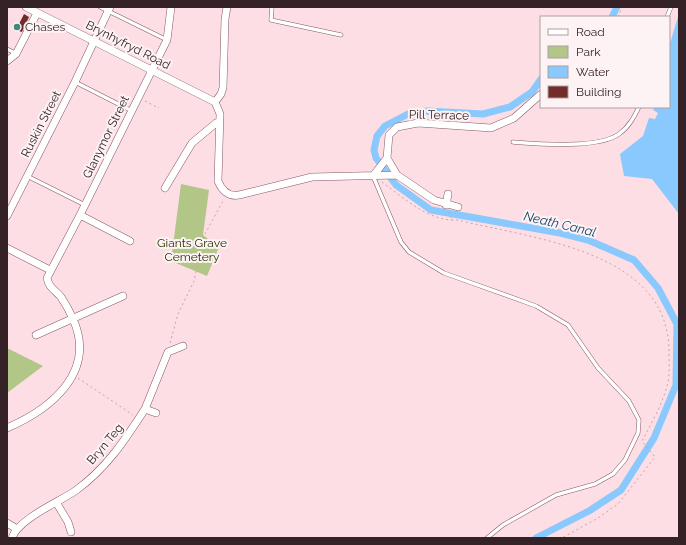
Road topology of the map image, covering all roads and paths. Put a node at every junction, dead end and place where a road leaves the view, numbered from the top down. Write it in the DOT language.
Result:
graph roads {
  1 [pos="26,7"];
  2 [pos="100,7"];
  3 [pos="171,7"];
  4 [pos="227,7"];
  5 [pos="272,7"];
  6 [pos="109,9"];
  7 [pos="37,13"];
  8 [pos="341,35"];
  9 [pos="94,40"];
  10 [pos="167,40"];
  11 [pos="7,49"];
  12 [pos="16,54"];
  13 [pos="7,61"];
  14 [pos="153,70"];
  15 [pos="75,82"];
  16 [pos="540,95"];
  17 [pos="138,97"];
  18 [pos="217,104"];
  19 [pos="159,108"];
  20 [pos="639,108"];
  21 [pos="132,111"];
  22 [pos="220,122"];
  23 [pos="513,142"];
  24 [pos="386,160"];
  25 [pos="381,172"];
  26 [pos="396,175"];
  27 [pos="27,176"];
  28 [pos="373,176"];
  29 [pos="165,188"];
  30 [pos="227,193"];
  31 [pos="448,194"];
  32 [pos="85,205"];
  33 [pos="446,205"];
  34 [pos="458,207"];
  35 [pos="80,215"];
  36 [pos="7,216"];
  37 [pos="449,216"];
  38 [pos="455,221"];
  39 [pos="130,241"];
  40 [pos="7,248"];
  41 [pos="50,270"];
  42 [pos="123,296"];
  43 [pos="73,319"];
  44 [pos="36,335"];
  45 [pos="183,346"];
  46 [pos="168,352"];
  47 [pos="73,375"];
  48 [pos="145,409"];
  49 [pos="156,413"];
  50 [pos="139,419"];
  51 [pos="7,428"];
  52 [pos="56,502"];
  53 [pos="7,523"];
  54 [pos="17,529"];
  55 [pos="71,532"];
  56 [pos="12,538"];
  57 [pos="487,538"];
  58 [pos="562,538"];
  1 -- 7 [label="street, Brynhyfryd Road"];
  2 -- 6 [label="lane"];
  3 -- 10 [label="street, Glanymor Street"];
  4 -- 18 [label="street"];
  5 -- 8 [label="lane"];
  6 -- 9 [label="street, Ruskin Street"];
  6 -- 10 [label="lane"];
  7 -- 9 [label="street, Brynhyfryd Road"];
  7 -- 12 [label="street"];
  9 -- 14 [label="street, Brynhyfryd Road"];
  9 -- 15 [label="street, Ruskin Street"];
  10 -- 14 [label="street, Glanymor Street"];
  11 -- 12 [label="lane"];
  12 -- 13 [label="street"];
  14 -- 17 [label="street, Glanymor Street"];
  14 -- 18 [label="street, Brynhyfryd Road"];
  15 -- 21 [label="lane"];
  15 -- 27 [label="street, Ruskin Street"];
  16 -- 24 [label="street, Pill Terrace"];
  17 -- 19 [label="path"];
  17 -- 21 [label="street, Glanymor Street"];
  18 -- 22 [label="street"];
  20 -- 23 [label="lane"];
  21 -- 32 [label="street, Glanymor Street"];
  22 -- 29 [label="street"];
  22 -- 30 [label="street"];
  24 -- 25 [label="street"];
  24 -- 26 [label="street"];
  25 -- 26 [label="street"];
  25 -- 28 [label="street"];
  26 -- 33 [label="street"];
  27 -- 32 [label="lane"];
  27 -- 36 [label="street, Ruskin Street"];
  28 -- 30 [label="street"];
  28 -- 38 [label="path"];
  28 -- 57 [label="lane"];
  30 -- 46 [label="path"];
  31 -- 33 [label="street"];
  32 -- 35 [label="street, Glanymor Street"];
  33 -- 34 [label="street"];
  35 -- 39 [label="street"];
  35 -- 41 [label="street, Glanymor Street"];
  37 -- 38 [label="path"];
  38 -- 58 [label="path"];
  40 -- 41 [label="street"];
  41 -- 43 [label="street, Glanymor Street"];
  42 -- 43 [label="street"];
  43 -- 44 [label="street"];
  43 -- 47 [label="street"];
  45 -- 46 [label="street"];
  46 -- 48 [label="street, Bryn Teg"];
  47 -- 50 [label="path"];
  47 -- 51 [label="street"];
  48 -- 49 [label="street"];
  48 -- 50 [label="street, Bryn Teg"];
  50 -- 52 [label="street, Bryn Teg"];
  52 -- 54 [label="street, Bryn Teg"];
  52 -- 55 [label="street"];
  53 -- 54 [label="street"];
  54 -- 56 [label="street, Bryn Teg"];
}
